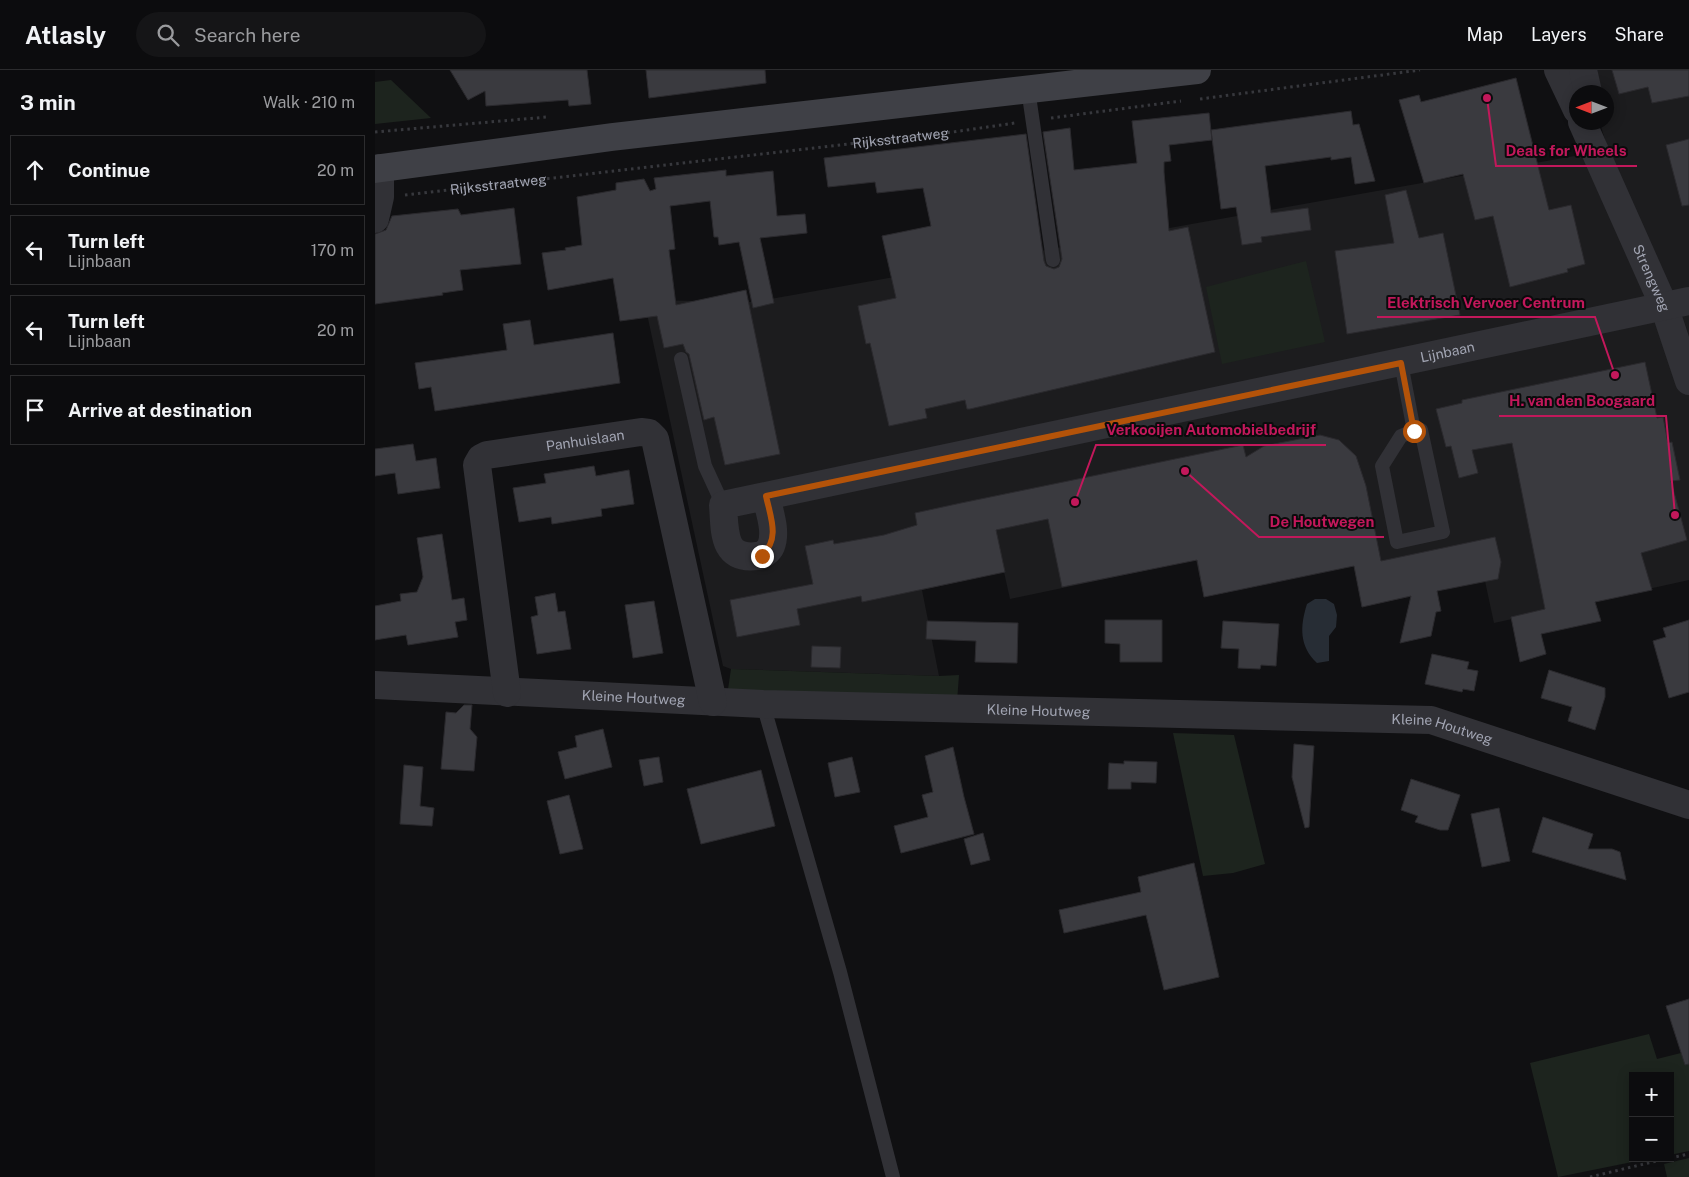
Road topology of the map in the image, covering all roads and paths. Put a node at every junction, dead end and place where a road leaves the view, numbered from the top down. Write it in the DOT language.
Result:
graph roads {
  1 [pos="1197,70"];
  2 [pos="1420,70"];
  3 [pos="1558,70"];
  4 [pos="1583,70"];
  5 [pos="1586,85"];
  6 [pos="1028,89"];
  7 [pos="1569,93"];
  8 [pos="1195,99"];
  9 [pos="1185,100"];
  10 [pos="1032,120"];
  11 [pos="1586,130"];
  12 [pos="1597,130"];
  13 [pos="377,169"];
  14 [pos="1608,178"];
  15 [pos="378,208"];
  16 [pos="1053,260"];
  17 [pos="1677,304"];
  18 [pos="681,359"];
  19 [pos="1401,363"];
  20 [pos="1689,381"];
  21 [pos="1414,431"];
  22 [pos="766,496"];
  23 [pos="723,506"];
  24 [pos="375,685"];
  25 [pos="507,693"];
  26 [pos="713,702"];
  27 [pos="763,704"];
  28 [pos="1689,805"];
  29 [pos="1689,1154"];
  30 [pos="1674,1157"];
  31 [pos="1653,1162"];
  32 [pos="893,1177"];
  33 [pos="1590,1177"];
  1 -- 6 [label="main road"];
  2 -- 8 [label="path"];
  3 -- 7 [label="street"];
  4 -- 5 [label="street"];
  6 -- 10 [label="lane"];
  6 -- 13 [label="main road"];
  9 -- 10 [label="path, Rijksstraatweg"];
  10 -- 15 [label="path, Rijksstraatweg"];
  10 -- 16 [label="lane"];
  11 -- 14 [label="street, Strengweg"];
  12 -- 14 [label="street, Strengweg"];
  13 -- 15 [label="street"];
  14 -- 17 [label="street, Strengweg"];
  17 -- 19 [label="street, Lijnbaan"];
  17 -- 20 [label="street, Strengweg"];
  18 -- 23 [label="lane"];
  19 -- 21 [label="lane"];
  19 -- 22 [label="street, Lijnbaan"];
  21 -- 21 [label="lane"];
  22 -- 23 [label="street, Lijnbaan"];
  22 -- 23 [label="street"];
  24 -- 25 [label="street, Kleine Houtweg"];
  25 -- 26 [label="street, Kleine Houtweg"];
  25 -- 26 [label="street, Panhuislaan"];
  26 -- 27 [label="street, Kleine Houtweg"];
  27 -- 28 [label="street, Kleine Houtweg"];
  27 -- 32 [label="lane"];
  29 -- 30 [label="path"];
  31 -- 33 [label="path"];
}
